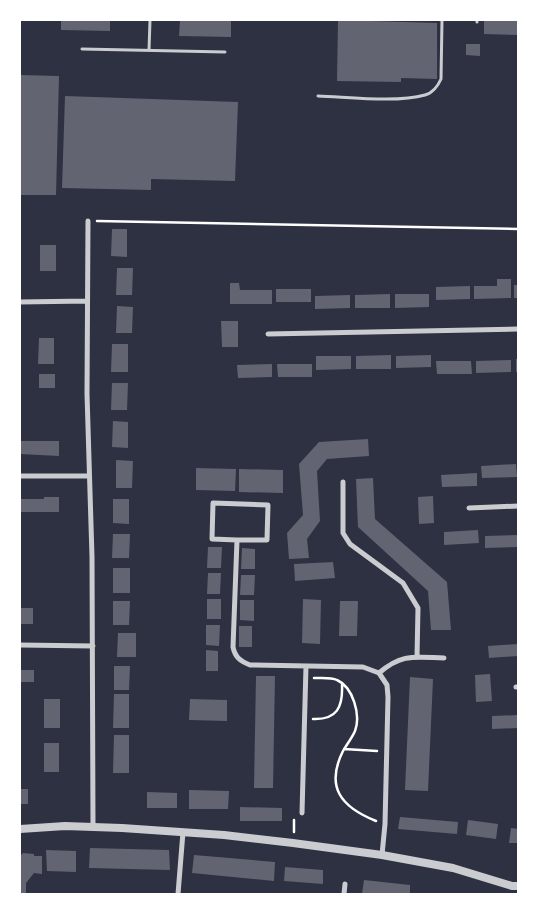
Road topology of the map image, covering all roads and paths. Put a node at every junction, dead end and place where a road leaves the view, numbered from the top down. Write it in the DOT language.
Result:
graph roads {
  1 [pos="150,20"];
  2 [pos="442,20"];
  3 [pos="82,49"];
  4 [pos="149,50"];
  5 [pos="225,52"];
  6 [pos="318,96"];
  7 [pos="88,221"];
  8 [pos="518,229"];
  9 [pos="87,300"];
  10 [pos="20,302"];
  11 [pos="518,329"];
  12 [pos="268,334"];
  13 [pos="20,476"];
  14 [pos="88,476"];
  15 [pos="342,482"];
  16 [pos="518,506"];
  17 [pos="470,508"];
  18 [pos="237,540"];
  19 [pos="20,645"];
  20 [pos="93,646"];
  21 [pos="417,657"];
  22 [pos="444,658"];
  23 [pos="306,666"];
  24 [pos="379,673"];
  25 [pos="305,678"];
  26 [pos="342,683"];
  27 [pos="304,719"];
  28 [pos="344,750"];
  29 [pos="387,751"];
  30 [pos="302,813"];
  31 [pos="385,824"];
  32 [pos="93,826"];
  33 [pos="20,829"];
  34 [pos="183,832"];
  35 [pos="293,843"];
  36 [pos="382,855"];
  37 [pos="346,884"];
  38 [pos="514,889"];
  39 [pos="178,894"];
  40 [pos="344,894"];
  1 -- 4 [label="lane"];
  2 -- 6 [label="lane"];
  3 -- 4 [label="lane"];
  4 -- 5 [label="lane"];
  7 -- 8 [label="path"];
  7 -- 9 [label="street"];
  9 -- 10 [label="street"];
  9 -- 14 [label="street"];
  11 -- 12 [label="street"];
  13 -- 14 [label="street"];
  14 -- 20 [label="street"];
  15 -- 21 [label="street"];
  16 -- 17 [label="street"];
  18 -- 18 [label="street"];
  18 -- 23 [label="street"];
  19 -- 20 [label="street"];
  20 -- 32 [label="street"];
  21 -- 22 [label="street"];
  21 -- 24 [label="street"];
  23 -- 24 [label="street"];
  23 -- 25 [label="street"];
  24 -- 29 [label="street"];
  25 -- 26 [label="path"];
  25 -- 27 [label="street"];
  26 -- 27 [label="path"];
  26 -- 28 [label="path"];
  27 -- 30 [label="street"];
  28 -- 29 [label="path"];
  28 -- 31 [label="path"];
  29 -- 31 [label="street"];
  30 -- 35 [label="path"];
  31 -- 36 [label="street"];
  32 -- 33 [label="street"];
  32 -- 34 [label="street"];
  34 -- 35 [label="street"];
  34 -- 39 [label="street"];
  35 -- 36 [label="street"];
  36 -- 38 [label="street"];
  37 -- 40 [label="street"];
}
